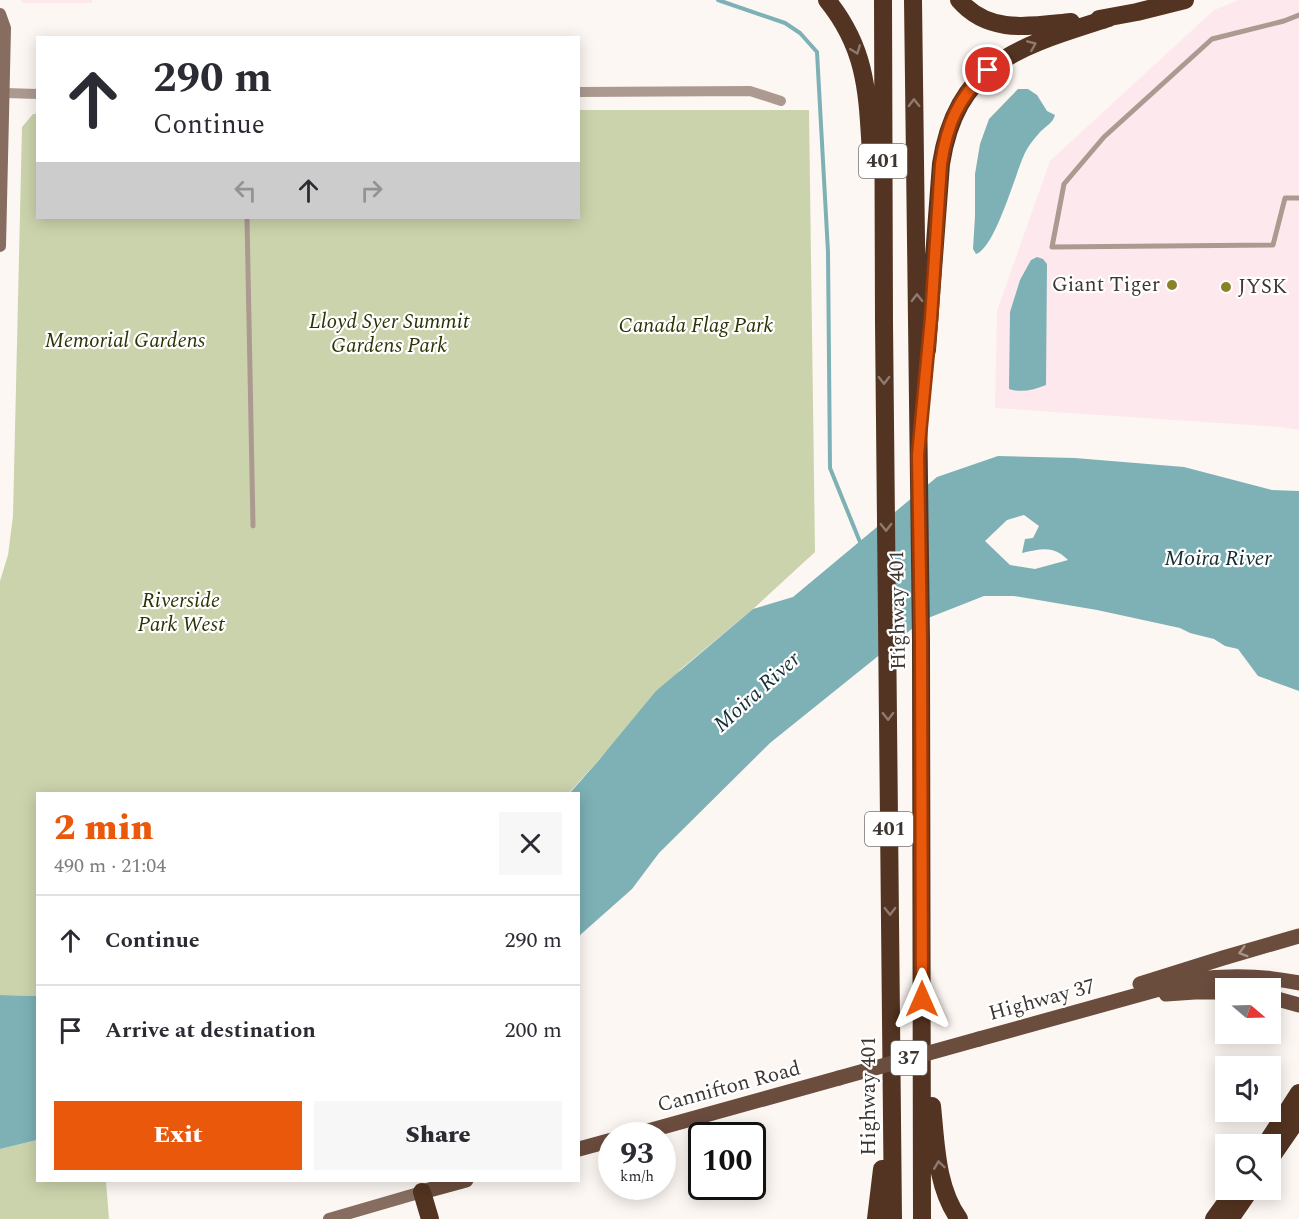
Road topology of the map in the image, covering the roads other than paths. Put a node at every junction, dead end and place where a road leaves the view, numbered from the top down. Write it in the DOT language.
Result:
graph roads {
  1 [pos="827,0"];
  2 [pos="882,0"];
  3 [pos="913,0"];
  4 [pos="959,0"];
  5 [pos="1185,0"];
  6 [pos="0,14"];
  7 [pos="1299,15"];
  8 [pos="1109,18"];
  9 [pos="580,92"];
  10 [pos="2,93"];
  11 [pos="36,94"];
  12 [pos="781,101"];
  13 [pos="1299,198"];
  14 [pos="247,219"];
  15 [pos="0,246"];
  16 [pos="884,322"];
  17 [pos="918,448"];
  18 [pos="253,526"];
  19 [pos="1299,936"];
  20 [pos="1299,983"];
  21 [pos="1215,992"];
  22 [pos="891,1000"];
  23 [pos="1281,1000"];
  24 [pos="1115,1002"];
  25 [pos="1299,1005"];
  26 [pos="922,1023"];
  27 [pos="1022,1026"];
  28 [pos="839,1078"];
  29 [pos="1299,1093"];
  30 [pos="1299,1117"];
  31 [pos="676,1123"];
  32 [pos="1272,1134"];
  33 [pos="1281,1143"];
  34 [pos="598,1144"];
  35 [pos="580,1149"];
  36 [pos="459,1182"];
  37 [pos="422,1192"];
  38 [pos="1228,1200"];
  39 [pos="1243,1200"];
  40 [pos="329,1219"];
  41 [pos="430,1219"];
  42 [pos="876,1219"];
  43 [pos="893,1219"];
  44 [pos="922,1219"];
  45 [pos="959,1219"];
  46 [pos="1214,1219"];
  47 [pos="1230,1219"];
  1 -- 16 [label="highway, one-way"];
  2 -- 16 [label="highway, Highway 401 / 401"];
  17 -- 3 [label="highway, Highway 401 / 401, one-way"];
  4 -- 8 [label="highway"];
  5 -- 8 [label="highway"];
  6 -- 10 [label="main road"];
  7 -- 13 [label="lane"];
  17 -- 8 [label="highway, one-way"];
  9 -- 12 [label="street"];
  10 -- 11 [label="street"];
  10 -- 15 [label="main road"];
  14 -- 18 [label="lane"];
  16 -- 22 [label="highway, Highway 401 / 401, one-way"];
  17 -- 26 [label="highway, Highway 401 / 401"];
  19 -- 27 [label="main road, one-way"];
  20 -- 24 [label="main road, Highway 37 / 37"];
  21 -- 24 [label="main road, Highway 37 / 37"];
  22 -- 42 [label="highway"];
  22 -- 43 [label="highway, Highway 401 / 401"];
  23 -- 25 [label="main road"];
  24 -- 27 [label="main road, Highway 37 / 37"];
  26 -- 44 [label="highway, Highway 401 / 401"];
  45 -- 26 [label="highway, one-way"];
  27 -- 28 [label="main road, Highway 37 / 37, bridge"];
  28 -- 31 [label="main road, Cannifton Road / 37"];
  29 -- 32 [label="highway"];
  30 -- 33 [label="highway"];
  34 -- 35 [label="main road"];
  36 -- 37 [label="main road"];
  37 -- 40 [label="main road"];
  37 -- 41 [label="highway"];
  38 -- 46 [label="highway"];
  39 -- 47 [label="highway"];
}
